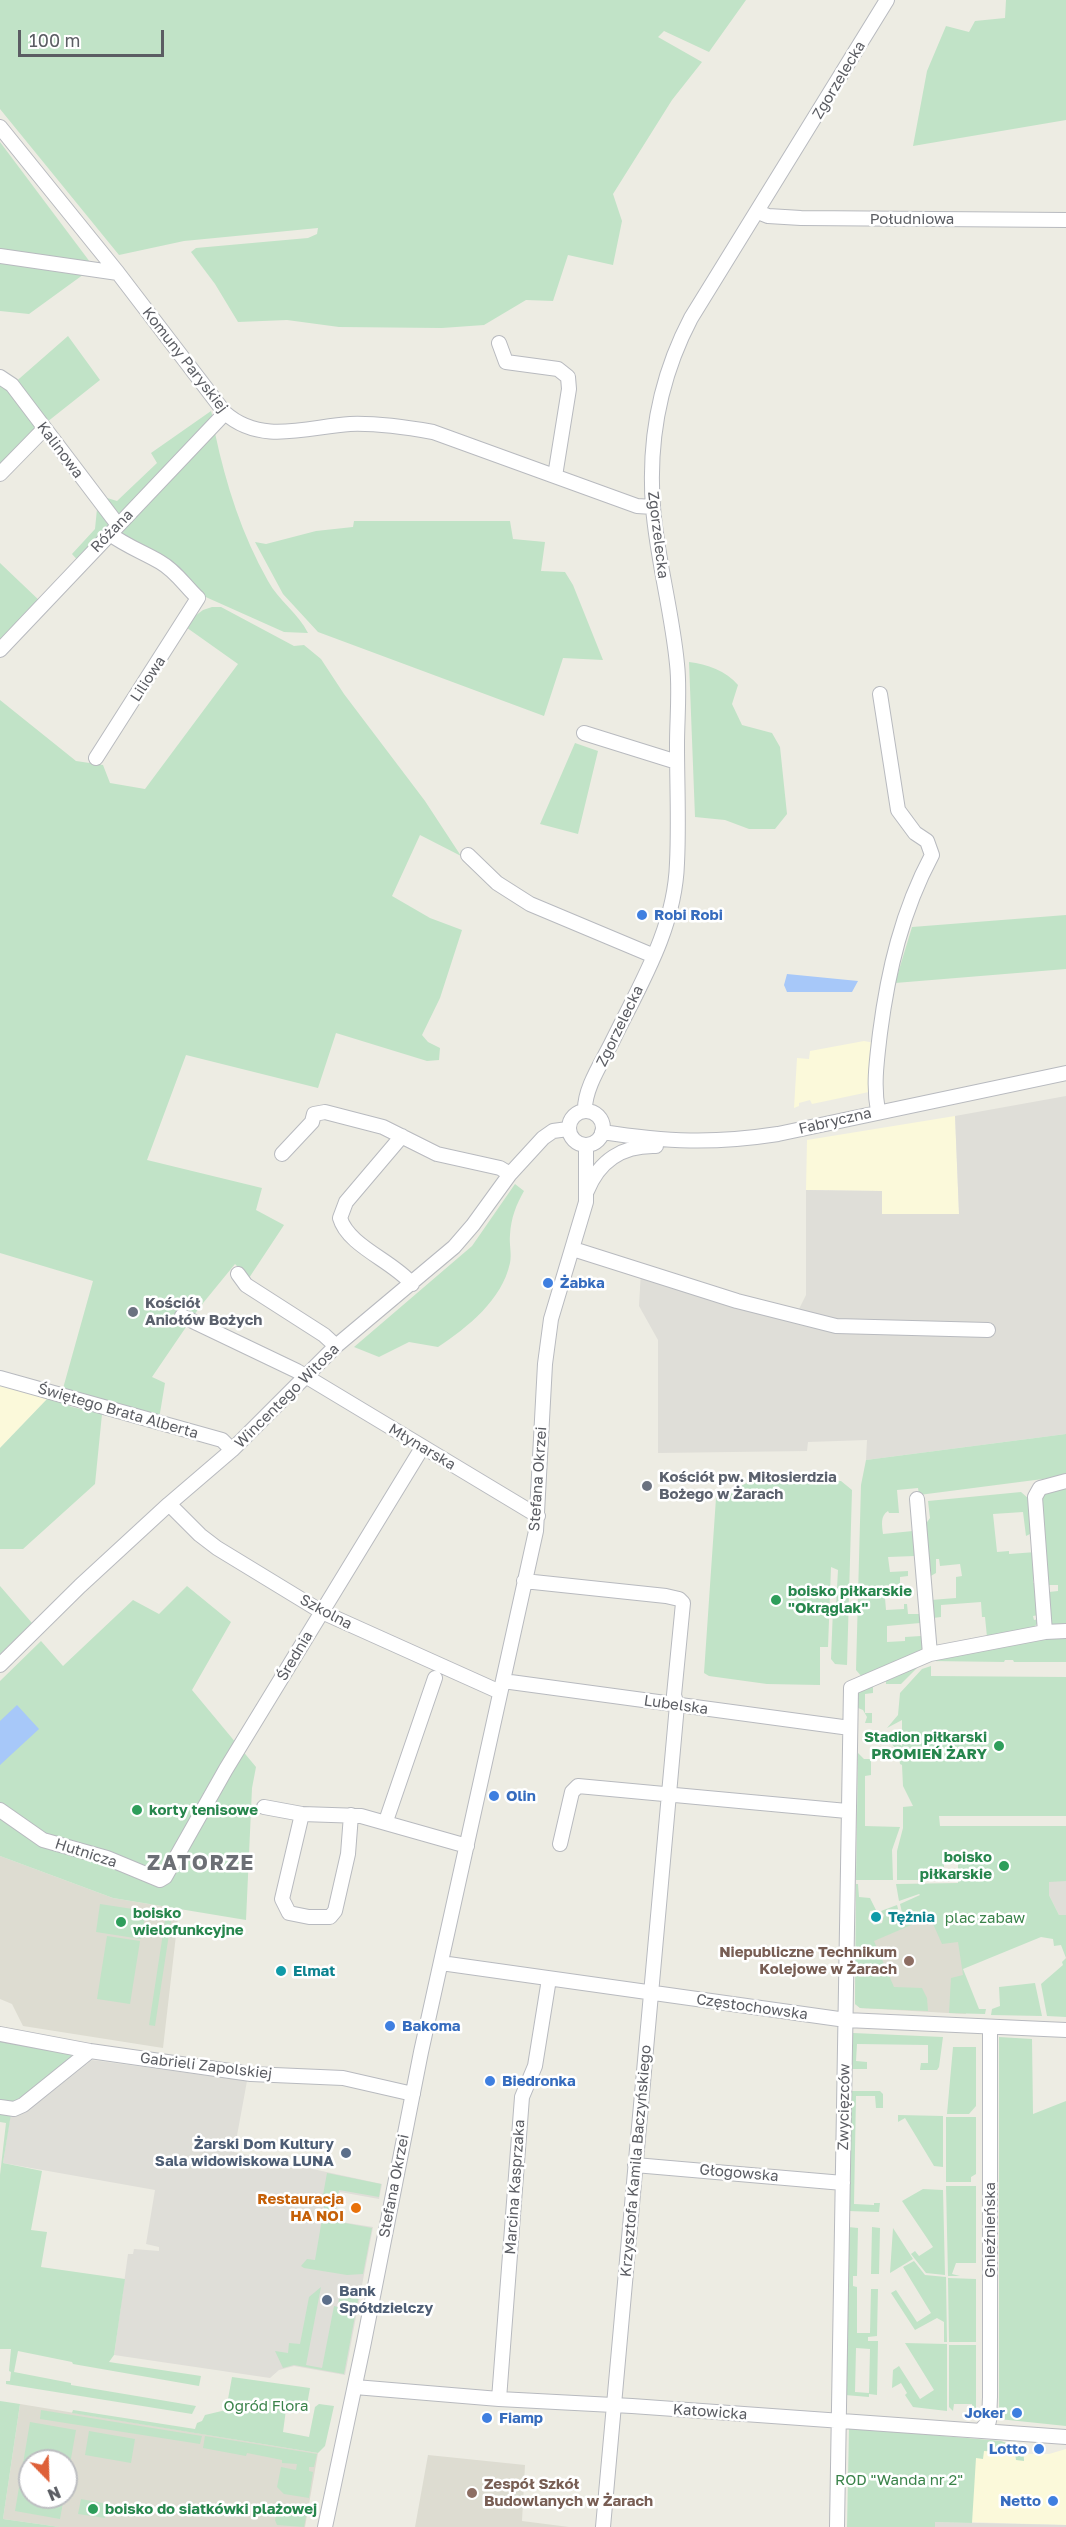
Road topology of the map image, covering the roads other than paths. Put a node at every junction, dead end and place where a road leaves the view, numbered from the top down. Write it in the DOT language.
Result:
graph roads {
  1 [pos="887,0"];
  2 [pos="0,127"];
  3 [pos="758,212"];
  4 [pos="1066,220"];
  5 [pos="0,256"];
  6 [pos="118,273"];
  7 [pos="499,343"];
  8 [pos="0,377"];
  9 [pos="225,413"];
  10 [pos="44,429"];
  11 [pos="0,474"];
  12 [pos="555,476"];
  13 [pos="653,507"];
  14 [pos="114,530"];
  15 [pos="198,598"];
  16 [pos="0,650"];
  17 [pos="880,694"];
  18 [pos="584,733"];
  19 [pos="96,758"];
  20 [pos="677,762"];
  21 [pos="468,855"];
  22 [pos="654,956"];
  23 [pos="1066,1073"];
  24 [pos="585,1111"];
  25 [pos="878,1111"];
  26 [pos="568,1129"];
  27 [pos="602,1132"];
  28 [pos="402,1136"];
  29 [pos="686,1141"];
  30 [pos="586,1146"];
  31 [pos="282,1154"];
  32 [pos="510,1174"];
  33 [pos="586,1193"];
  34 [pos="573,1249"];
  35 [pos="238,1274"];
  36 [pos="412,1284"];
  37 [pos="183,1316"];
  38 [pos="988,1330"];
  39 [pos="336,1346"];
  40 [pos="307,1376"];
  41 [pos="0,1378"];
  42 [pos="422,1448"];
  43 [pos="232,1450"];
  44 [pos="1066,1481"];
  45 [pos="917,1499"];
  46 [pos="169,1504"];
  47 [pos="538,1516"];
  48 [pos="524,1581"];
  49 [pos="322,1612"];
  50 [pos="1066,1631"];
  51 [pos="1045,1632"];
  52 [pos="930,1654"];
  53 [pos="0,1665"];
  54 [pos="435,1678"];
  55 [pos="502,1686"];
  56 [pos="676,1705"];
  57 [pos="850,1728"];
  58 [pos="668,1794"];
  59 [pos="264,1807"];
  60 [pos="0,1810"];
  61 [pos="847,1811"];
  62 [pos="302,1814"];
  63 [pos="351,1815"];
  64 [pos="386,1821"];
  65 [pos="560,1844"];
  66 [pos="466,1846"];
  67 [pos="171,1867"];
  68 [pos="441,1962"];
  69 [pos="549,1979"];
  70 [pos="651,1992"];
  71 [pos="846,2020"];
  72 [pos="990,2027"];
  73 [pos="1066,2030"];
  74 [pos="0,2034"];
  75 [pos="90,2051"];
  76 [pos="413,2094"];
  77 [pos="0,2107"];
  78 [pos="635,2165"];
  79 [pos="843,2182"];
  80 [pos="355,2387"];
  81 [pos="499,2399"];
  82 [pos="614,2406"];
  83 [pos="839,2420"];
  84 [pos="981,2430"];
  85 [pos="1066,2437"];
  86 [pos="325,2527"];
  87 [pos="603,2527"];
  88 [pos="837,2527"];
  1 -- 3 [label="street, Zgorzelecka"];
  2 -- 6 [label="street, Komuny Paryskiej"];
  3 -- 4 [label="street, Południowa"];
  3 -- 13 [label="street, Zgorzelecka"];
  5 -- 6 [label="street"];
  6 -- 9 [label="street, Komuny Paryskiej"];
  7 -- 12 [label="street"];
  8 -- 10 [label="street, Kalinowa"];
  9 -- 12 [label="street, Komuny Paryskiej"];
  9 -- 14 [label="street, Różana"];
  10 -- 11 [label="street"];
  10 -- 14 [label="street, Kalinowa"];
  12 -- 13 [label="street, Komuny Paryskiej"];
  13 -- 20 [label="street, Zgorzelecka"];
  14 -- 15 [label="street, Kalinowa"];
  14 -- 16 [label="street, Różana"];
  15 -- 19 [label="street, Liliowa"];
  17 -- 25 [label="street"];
  18 -- 20 [label="street"];
  20 -- 22 [label="street, Zgorzelecka"];
  21 -- 22 [label="street"];
  22 -- 24 [label="street, Zgorzelecka"];
  23 -- 25 [label="street, Fabryczna"];
  24 -- 26 [label="street"];
  24 -- 27 [label="street"];
  25 -- 29 [label="street, Fabryczna"];
  26 -- 30 [label="street"];
  26 -- 32 [label="street, Wincentego Witosa"];
  27 -- 29 [label="street, Fabryczna"];
  27 -- 30 [label="street"];
  28 -- 31 [label="street"];
  28 -- 32 [label="street"];
  28 -- 36 [label="street"];
  29 -- 33 [label="street"];
  30 -- 33 [label="street, Stefana Okrzei"];
  32 -- 36 [label="street, Wincentego Witosa"];
  33 -- 34 [label="street, Stefana Okrzei"];
  34 -- 38 [label="street"];
  34 -- 47 [label="street, Stefana Okrzei"];
  35 -- 39 [label="street"];
  36 -- 39 [label="street, Wincentego Witosa"];
  37 -- 40 [label="street, Młynarska"];
  39 -- 40 [label="street, Wincentego Witosa"];
  40 -- 42 [label="street, Młynarska"];
  40 -- 43 [label="street, Wincentego Witosa"];
  41 -- 43 [label="street, Świętego Brata Alberta"];
  42 -- 47 [label="street, Młynarska"];
  42 -- 49 [label="street, Średnia"];
  43 -- 46 [label="street, Wincentego Witosa"];
  44 -- 51 [label="street"];
  45 -- 52 [label="street"];
  46 -- 49 [label="street, Szkolna"];
  46 -- 53 [label="street, Wincentego Witosa"];
  47 -- 48 [label="street, Stefana Okrzei"];
  48 -- 55 [label="street, Stefana Okrzei"];
  48 -- 56 [label="street, Krzysztofa Kamila Baczyńskiego"];
  49 -- 55 [label="street, Szkolna"];
  49 -- 67 [label="street, Średnia"];
  50 -- 51 [label="street"];
  51 -- 52 [label="street"];
  52 -- 57 [label="street, Zwycięzców"];
  54 -- 64 [label="street"];
  55 -- 56 [label="street, Lubelska"];
  55 -- 66 [label="street, Stefana Okrzei"];
  56 -- 57 [label="street, Lubelska"];
  56 -- 58 [label="street, Krzysztofa Kamila Baczyńskiego"];
  57 -- 61 [label="street, Zwycięzców"];
  58 -- 61 [label="street"];
  58 -- 65 [label="street"];
  58 -- 70 [label="street, Krzysztofa Kamila Baczyńskiego"];
  59 -- 62 [label="street"];
  60 -- 67 [label="street, Hutnicza"];
  61 -- 71 [label="street, Zwycięzców"];
  62 -- 63 [label="street"];
  62 -- 63 [label="street"];
  63 -- 64 [label="street"];
  64 -- 66 [label="street"];
  66 -- 68 [label="street, Stefana Okrzei"];
  68 -- 69 [label="street, Częstochowska"];
  68 -- 76 [label="street, Stefana Okrzei"];
  69 -- 70 [label="street, Częstochowska"];
  69 -- 81 [label="street, Marcina Kasprzaka"];
  70 -- 71 [label="street, Częstochowska"];
  70 -- 78 [label="street, Krzysztofa Kamila Baczyńskiego"];
  71 -- 72 [label="street, Częstochowska"];
  71 -- 79 [label="street, Zwycięzców"];
  72 -- 73 [label="street, Częstochowska"];
  72 -- 84 [label="street, Gnieźnieńska"];
  74 -- 75 [label="street, Gabrieli Zapolskiej"];
  75 -- 76 [label="street, Gabrieli Zapolskiej"];
  75 -- 77 [label="street"];
  76 -- 80 [label="street, Stefana Okrzei"];
  78 -- 79 [label="street, Głogowska"];
  78 -- 82 [label="street, Krzysztofa Kamila Baczyńskiego"];
  79 -- 83 [label="street, Zwycięzców"];
  80 -- 81 [label="street, Katowicka"];
  80 -- 86 [label="street, Stefana Okrzei"];
  81 -- 82 [label="street, Katowicka"];
  82 -- 83 [label="street, Katowicka"];
  82 -- 87 [label="street, Krzysztofa Kamila Baczyńskiego"];
  83 -- 84 [label="street, Katowicka"];
  83 -- 88 [label="street, Zwycięzców"];
  84 -- 85 [label="street, Katowicka"];
}
